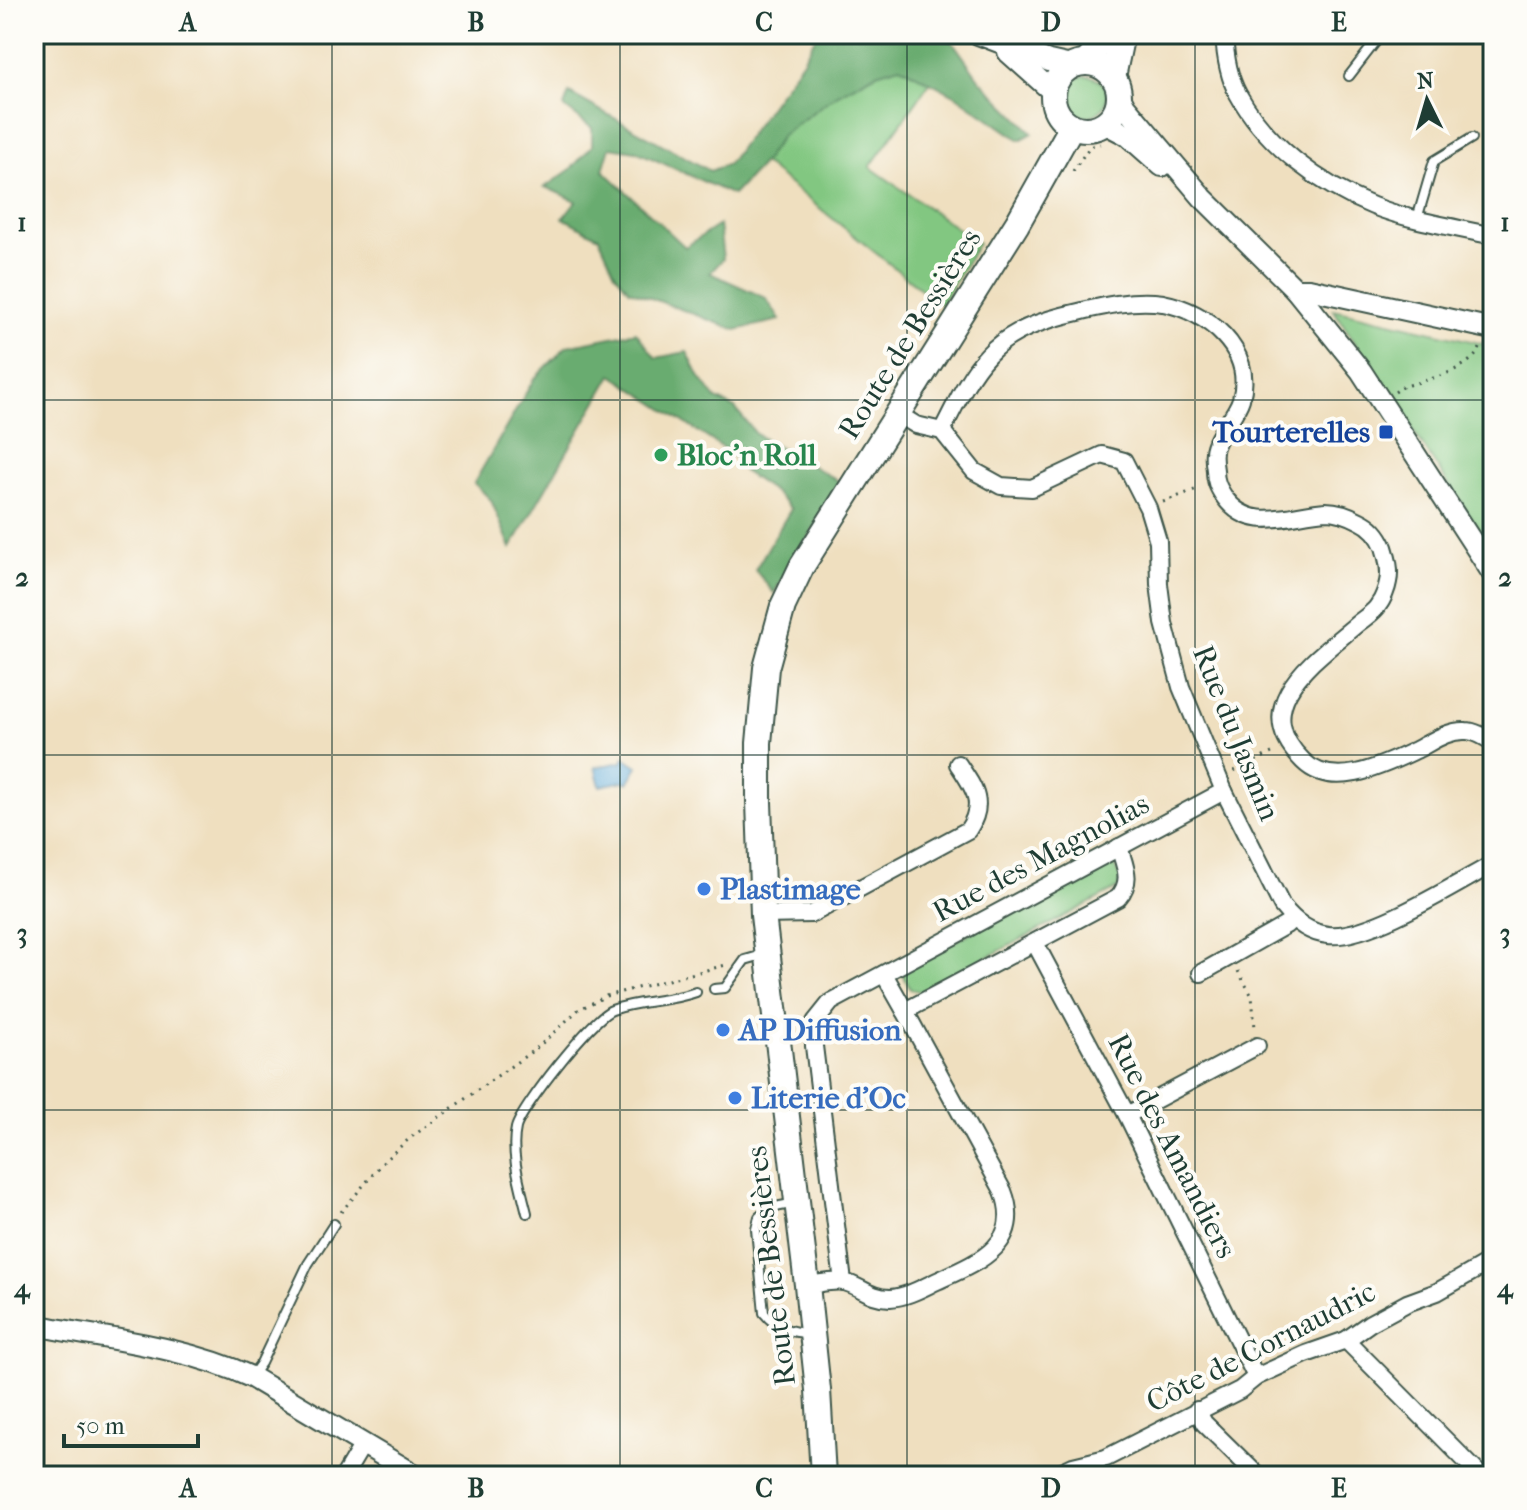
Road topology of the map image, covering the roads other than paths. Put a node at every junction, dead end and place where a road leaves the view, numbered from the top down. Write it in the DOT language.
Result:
graph roads {
  1 [pos="1103,34"];
  2 [pos="1122,34"];
  3 [pos="1224,34"];
  4 [pos="1368,34"];
  5 [pos="985,37"];
  6 [pos="1078,64"];
  7 [pos="1349,76"];
  8 [pos="1116,86"];
  9 [pos="1053,92"];
  10 [pos="1072,126"];
  11 [pos="1104,133"];
  12 [pos="1472,138"];
  13 [pos="1203,198"];
  14 [pos="1417,219"];
  15 [pos="1493,236"];
  16 [pos="1295,289"];
  17 [pos="1490,328"];
  18 [pos="898,414"];
  19 [pos="942,431"];
  20 [pos="1493,574"];
  21 [pos="1493,743"];
  22 [pos="958,764"];
  23 [pos="1221,785"];
  24 [pos="1119,847"];
  25 [pos="1493,864"];
  26 [pos="763,915"];
  27 [pos="1292,919"];
  28 [pos="1035,943"];
  29 [pos="756,957"];
  30 [pos="1201,973"];
  31 [pos="884,974"];
  32 [pos="714,989"];
  33 [pos="696,992"];
  34 [pos="905,1011"];
  35 [pos="1257,1046"];
  36 [pos="1127,1115"];
  37 [pos="797,1203"];
  38 [pos="527,1213"];
  39 [pos="334,1224"];
  40 [pos="1493,1260"];
  41 [pos="843,1282"];
  42 [pos="807,1285"];
  43 [pos="34,1325"];
  44 [pos="812,1333"];
  45 [pos="1346,1340"];
  46 [pos="251,1377"];
  47 [pos="1256,1377"];
  48 [pos="1197,1410"];
  49 [pos="363,1444"];
  50 [pos="344,1476"];
  51 [pos="417,1476"];
  52 [pos="823,1476"];
  53 [pos="1052,1476"];
  54 [pos="1258,1476"];
  55 [pos="1481,1476"];
  1 -- 6 [label="main road"];
  2 -- 8 [label="main road"];
  3 -- 14 [label="street"];
  4 -- 7 [label="lane"];
  5 -- 6 [label="street"];
  5 -- 9 [label="street"];
  6 -- 8 [label="main road"];
  6 -- 9 [label="main road"];
  8 -- 11 [label="main road"];
  8 -- 13 [label="street"];
  9 -- 10 [label="main road"];
  10 -- 11 [label="main road"];
  10 -- 18 [label="main road, Route de Bessières"];
  11 -- 13 [label="street"];
  12 -- 14 [label="lane"];
  13 -- 16 [label="street"];
  14 -- 15 [label="street"];
  16 -- 17 [label="street"];
  16 -- 20 [label="street"];
  18 -- 19 [label="street"];
  18 -- 26 [label="main road, Route de Bessières"];
  19 -- 21 [label="street"];
  19 -- 23 [label="street, Rue du Jasmin"];
  22 -- 26 [label="street"];
  23 -- 24 [label="street, Rue des Magnolias"];
  23 -- 27 [label="street, Rue du Jasmin"];
  24 -- 28 [label="street"];
  24 -- 31 [label="street, Rue des Magnolias"];
  25 -- 27 [label="street"];
  26 -- 29 [label="main road, Route de Bessières"];
  27 -- 30 [label="street"];
  28 -- 34 [label="street"];
  28 -- 36 [label="street, Rue des Amandiers"];
  29 -- 32 [label="lane"];
  29 -- 37 [label="main road, Route de Bessières"];
  31 -- 34 [label="street"];
  31 -- 41 [label="street, Rue des Magnolias"];
  33 -- 38 [label="lane"];
  34 -- 41 [label="street"];
  35 -- 36 [label="street"];
  36 -- 47 [label="street, Rue des Amandiers"];
  37 -- 42 [label="main road, Route de Bessières"];
  37 -- 44 [label="lane"];
  39 -- 46 [label="lane"];
  40 -- 45 [label="street, Côte de Cornaudric"];
  41 -- 42 [label="street"];
  42 -- 44 [label="main road, Route de Bessières"];
  43 -- 46 [label="street"];
  44 -- 52 [label="main road, Route de Bessières"];
  45 -- 47 [label="street, Côte de Cornaudric"];
  45 -- 55 [label="street"];
  46 -- 49 [label="street"];
  47 -- 48 [label="street, Côte de Cornaudric"];
  48 -- 53 [label="street, Côte de Cornaudric"];
  48 -- 54 [label="street"];
  49 -- 50 [label="street"];
  49 -- 51 [label="street"];
}
